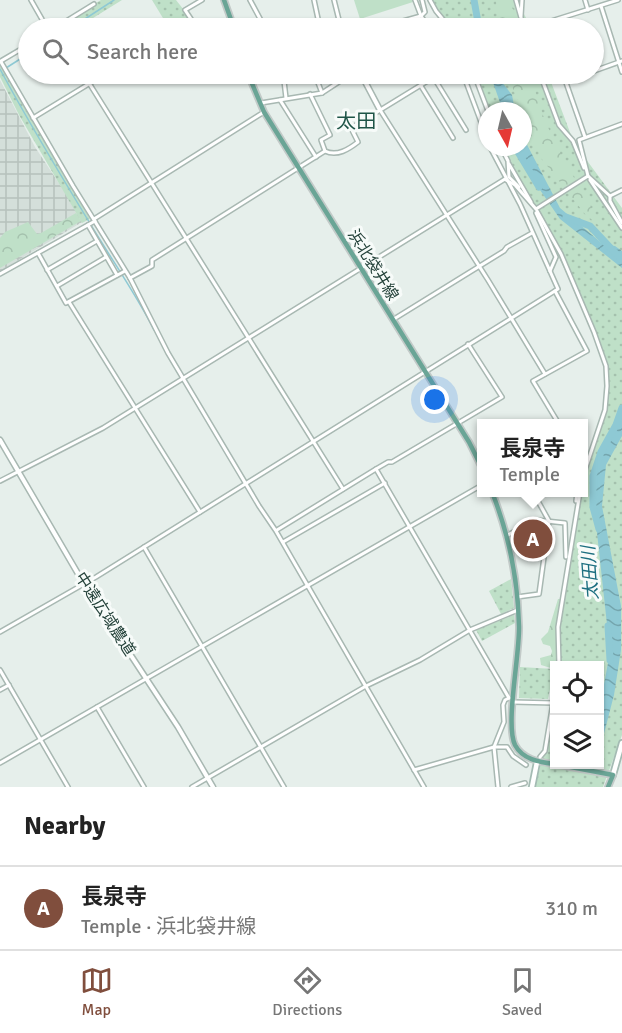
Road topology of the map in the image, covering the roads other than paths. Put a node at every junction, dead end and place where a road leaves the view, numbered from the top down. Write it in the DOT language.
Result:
graph roads {
  1 [pos="31,0"];
  2 [pos="202,0"];
  3 [pos="224,0"];
  4 [pos="250,0"];
  5 [pos="314,0"];
  6 [pos="334,0"];
  7 [pos="416,0"];
  8 [pos="422,0"];
  9 [pos="430,0"];
  10 [pos="516,0"];
  11 [pos="522,0"];
  12 [pos="585,0"];
  13 [pos="618,0"];
  14 [pos="94,4"];
  15 [pos="601,6"];
  16 [pos="588,10"];
  17 [pos="421,16"];
  18 [pos="521,17"];
  19 [pos="41,18"];
  20 [pos="71,18"];
  21 [pos="190,18"];
  22 [pos="230,18"];
  23 [pos="260,18"];
  24 [pos="318,18"];
  25 [pos="338,18"];
  26 [pos="414,18"];
  27 [pos="442,18"];
  28 [pos="561,18"];
  29 [pos="18,51"];
  30 [pos="1,62"];
  31 [pos="620,62"];
  32 [pos="604,68"];
  33 [pos="622,72"];
  34 [pos="87,84"];
  35 [pos="90,84"];
  36 [pos="252,84"];
  37 [pos="284,84"];
  38 [pos="319,84"];
  39 [pos="336,84"];
  40 [pos="366,84"];
  41 [pos="438,84"];
  42 [pos="467,84"];
  43 [pos="478,84"];
  44 [pos="544,84"];
  45 [pos="567,84"];
  46 [pos="420,85"];
  47 [pos="322,93"];
  48 [pos="310,94"];
  49 [pos="286,99"];
  50 [pos="280,100"];
  51 [pos="485,102"];
  52 [pos="259,103"];
  53 [pos="380,111"];
  54 [pos="264,112"];
  55 [pos="478,114"];
  56 [pos="33,118"];
  57 [pos="622,124"];
  58 [pos="466,130"];
  59 [pos="585,137"];
  60 [pos="453,138"];
  61 [pos="326,151"];
  62 [pos="494,156"];
  63 [pos="506,156"];
  64 [pos="316,157"];
  65 [pos="508,160"];
  66 [pos="298,168"];
  67 [pos="584,168"];
  68 [pos="588,178"];
  69 [pos="505,179"];
  70 [pos="151,182"];
  71 [pos="622,190"];
  72 [pos="610,196"];
  73 [pos="525,197"];
  74 [pos="536,208"];
  75 [pos="447,215"];
  76 [pos="95,220"];
  77 [pos="622,223"];
  78 [pos="88,225"];
  79 [pos="622,228"];
  80 [pos="532,233"];
  81 [pos="186,239"];
  82 [pos="97,241"];
  83 [pos="38,253"];
  84 [pos="106,257"];
  85 [pos="479,266"];
  86 [pos="361,268"];
  87 [pos="47,270"];
  88 [pos="125,271"];
  89 [pos="550,271"];
  90 [pos="0,274"];
  91 [pos="117,275"];
  92 [pos="130,278"];
  93 [pos="57,286"];
  94 [pos="555,291"];
  95 [pos="69,302"];
  96 [pos="511,318"];
  97 [pos="393,320"];
  98 [pos="249,339"];
  99 [pos="468,344"];
  100 [pos="424,372"];
  101 [pos="545,375"];
  102 [pos="183,379"];
  103 [pos="135,409"];
  104 [pos="557,419"];
  105 [pos="457,424"];
  106 [pos="0,440"];
  107 [pos="313,441"];
  108 [pos="477,459"];
  109 [pos="588,461"];
  110 [pos="376,469"];
  111 [pos="19,471"];
  112 [pos="0,481"];
  113 [pos="246,483"];
  114 [pos="385,483"];
  115 [pos="477,488"];
  116 [pos="343,489"];
  117 [pos="494,497"];
  118 [pos="578,497"];
  119 [pos="536,498"];
  120 [pos="200,512"];
  121 [pos="549,521"];
  122 [pos="410,526"];
  123 [pos="276,531"];
  124 [pos="506,536"];
  125 [pos="283,542"];
  126 [pos="144,547"];
  127 [pos="567,565"];
  128 [pos="84,584"];
  129 [pos="308,586"];
  130 [pos="517,597"];
  131 [pos="518,610"];
  132 [pos="470,630"];
  133 [pos="0,632"];
  134 [pos="203,646"];
  135 [pos="560,661"];
  136 [pos="0,670"];
  137 [pos="146,678"];
  138 [pos="9,685"];
  139 [pos="366,686"];
  140 [pos="0,690"];
  141 [pos="512,700"];
  142 [pos="550,703"];
  143 [pos="97,707"];
  144 [pos="552,715"];
  145 [pos="41,740"];
  146 [pos="622,743"];
  147 [pos="261,747"];
  148 [pos="494,747"];
  149 [pos="540,760"];
  150 [pos="550,763"];
  151 [pos="0,764"];
  152 [pos="526,765"];
  153 [pos="582,769"];
  154 [pos="414,770"];
  155 [pos="610,774"];
  156 [pos="208,778"];
  157 [pos="525,783"];
  158 [pos="68,787"];
  159 [pos="144,787"];
  160 [pos="192,787"];
  161 [pos="213,787"];
  162 [pos="284,787"];
  163 [pos="424,787"];
  164 [pos="498,787"];
  165 [pos="511,787"];
  166 [pos="532,787"];
  167 [pos="608,787"];
  1 -- 19 [label="street"];
  2 -- 21 [label="street"];
  3 -- 22 [label="main road"];
  4 -- 23 [label="street"];
  5 -- 24 [label="street"];
  6 -- 25 [label="street"];
  7 -- 17 [label="street"];
  8 -- 17 [label="street"];
  9 -- 27 [label="street"];
  10 -- 18 [label="street"];
  11 -- 18 [label="street"];
  12 -- 16 [label="street"];
  13 -- 15 [label="street"];
  14 -- 20 [label="street"];
  15 -- 16 [label="street"];
  15 -- 31 [label="street"];
  16 -- 28 [label="street"];
  17 -- 26 [label="street"];
  29 -- 30 [label="street"];
  30 -- 56 [label="street"];
  31 -- 32 [label="street"];
  31 -- 33 [label="street"];
  34 -- 56 [label="street"];
  35 -- 70 [label="street"];
  36 -- 52 [label="main road, 浜北袋井線"];
  37 -- 49 [label="street"];
  38 -- 47 [label="street"];
  39 -- 47 [label="street"];
  40 -- 53 [label="street"];
  41 -- 58 [label="street"];
  42 -- 55 [label="street"];
  43 -- 51 [label="street"];
  44 -- 67 [label="street"];
  45 -- 59 [label="street"];
  46 -- 53 [label="street"];
  46 -- 60 [label="street"];
  47 -- 48 [label="street"];
  48 -- 49 [label="street"];
  48 -- 61 [label="street"];
  49 -- 50 [label="street"];
  50 -- 52 [label="street"];
  50 -- 64 [label="street"];
  52 -- 54 [label="main road, 浜北袋井線"];
  53 -- 61 [label="street"];
  53 -- 75 [label="street"];
  54 -- 66 [label="main road, 浜北袋井線"];
  54 -- 70 [label="street"];
  56 -- 76 [label="street"];
  57 -- 59 [label="street"];
  59 -- 67 [label="street"];
  61 -- 64 [label="street"];
  62 -- 69 [label="street"];
  63 -- 65 [label="street"];
  64 -- 66 [label="street"];
  65 -- 73 [label="street"];
  65 -- 74 [label="street"];
  66 -- 81 [label="street"];
  66 -- 86 [label="main road, 浜北袋井線"];
  67 -- 68 [label="street"];
  68 -- 72 [label="street"];
  68 -- 74 [label="street"];
  68 -- 79 [label="street"];
  69 -- 73 [label="street"];
  69 -- 75 [label="street"];
  69 -- 80 [label="street"];
  70 -- 76 [label="street"];
  70 -- 81 [label="street"];
  71 -- 72 [label="street"];
  72 -- 77 [label="street"];
  73 -- 74 [label="street"];
  74 -- 89 [label="street"];
  74 -- 109 [label="street"];
  75 -- 85 [label="street"];
  75 -- 86 [label="street"];
  76 -- 78 [label="street"];
  76 -- 88 [label="street"];
  78 -- 82 [label="street"];
  78 -- 83 [label="street"];
  80 -- 85 [label="street"];
  80 -- 89 [label="street"];
  81 -- 92 [label="street"];
  81 -- 98 [label="street"];
  82 -- 84 [label="street"];
  82 -- 87 [label="street"];
  83 -- 87 [label="street"];
  83 -- 90 [label="street"];
  84 -- 91 [label="street"];
  84 -- 93 [label="street"];
  85 -- 96 [label="street"];
  85 -- 97 [label="street"];
  86 -- 97 [label="main road, 浜北袋井線"];
  86 -- 98 [label="street"];
  87 -- 93 [label="street"];
  88 -- 91 [label="street"];
  88 -- 92 [label="street"];
  89 -- 94 [label="street"];
  91 -- 95 [label="street"];
  92 -- 102 [label="street"];
  93 -- 95 [label="street"];
  94 -- 96 [label="street"];
  94 -- 101 [label="street"];
  95 -- 103 [label="street"];
  96 -- 99 [label="street"];
  96 -- 101 [label="street"];
  97 -- 100 [label="main road, 浜北袋井線"];
  98 -- 102 [label="street"];
  98 -- 107 [label="street"];
  99 -- 100 [label="street"];
  99 -- 105 [label="street"];
  100 -- 105 [label="main road, 浜北袋井線"];
  100 -- 107 [label="street"];
  101 -- 104 [label="street"];
  102 -- 103 [label="street"];
  102 -- 113 [label="street"];
  103 -- 111 [label="street"];
  103 -- 120 [label="street"];
  105 -- 108 [label="main road, 浜北袋井線"];
  105 -- 110 [label="street"];
  106 -- 111 [label="street, 中遠広域農道"];
  107 -- 113 [label="street"];
  107 -- 116 [label="street"];
  110 -- 114 [label="street"];
  110 -- 116 [label="street"];
  111 -- 112 [label="street"];
  111 -- 128 [label="street, 中遠広域農道"];
  113 -- 120 [label="street"];
  113 -- 123 [label="street"];
  114 -- 122 [label="street"];
  114 -- 125 [label="street"];
  115 -- 122 [label="street"];
  116 -- 123 [label="street"];
  117 -- 124 [label="main road"];
  118 -- 127 [label="street"];
  119 -- 121 [label="street"];
  120 -- 126 [label="street"];
  121 -- 124 [label="street"];
  121 -- 127 [label="street"];
  121 -- 130 [label="street"];
  122 -- 129 [label="street"];
  122 -- 132 [label="street"];
  123 -- 125 [label="street"];
  124 -- 130 [label="main road"];
  125 -- 129 [label="street"];
  126 -- 128 [label="street"];
  126 -- 134 [label="street"];
  127 -- 135 [label="street"];
  128 -- 133 [label="street"];
  128 -- 137 [label="street, 中遠広域農道"];
  129 -- 134 [label="street"];
  129 -- 139 [label="street"];
  130 -- 131 [label="main road"];
  131 -- 132 [label="street"];
  131 -- 141 [label="main road"];
  132 -- 139 [label="street"];
  132 -- 141 [label="street"];
  134 -- 137 [label="street"];
  134 -- 147 [label="street"];
  136 -- 138 [label="street"];
  137 -- 143 [label="street"];
  137 -- 156 [label="street, 中遠広域農道"];
  138 -- 140 [label="street"];
  138 -- 145 [label="street"];
  139 -- 147 [label="street"];
  139 -- 154 [label="street"];
  141 -- 142 [label="street"];
  141 -- 148 [label="street"];
  141 -- 149 [label="main road"];
  143 -- 145 [label="street"];
  143 -- 159 [label="street"];
  144 -- 149 [label="street"];
  145 -- 151 [label="street"];
  145 -- 158 [label="street"];
  146 -- 155 [label="main road"];
  147 -- 156 [label="street"];
  147 -- 162 [label="street"];
  148 -- 152 [label="street"];
  148 -- 154 [label="street"];
  148 -- 164 [label="street"];
  149 -- 150 [label="main road"];
  149 -- 166 [label="main road"];
  153 -- 155 [label="main road"];
  154 -- 163 [label="street"];
  155 -- 167 [label="main road"];
  156 -- 160 [label="street"];
  156 -- 161 [label="street, 中遠広域農道"];
  157 -- 165 [label="street"];
}
